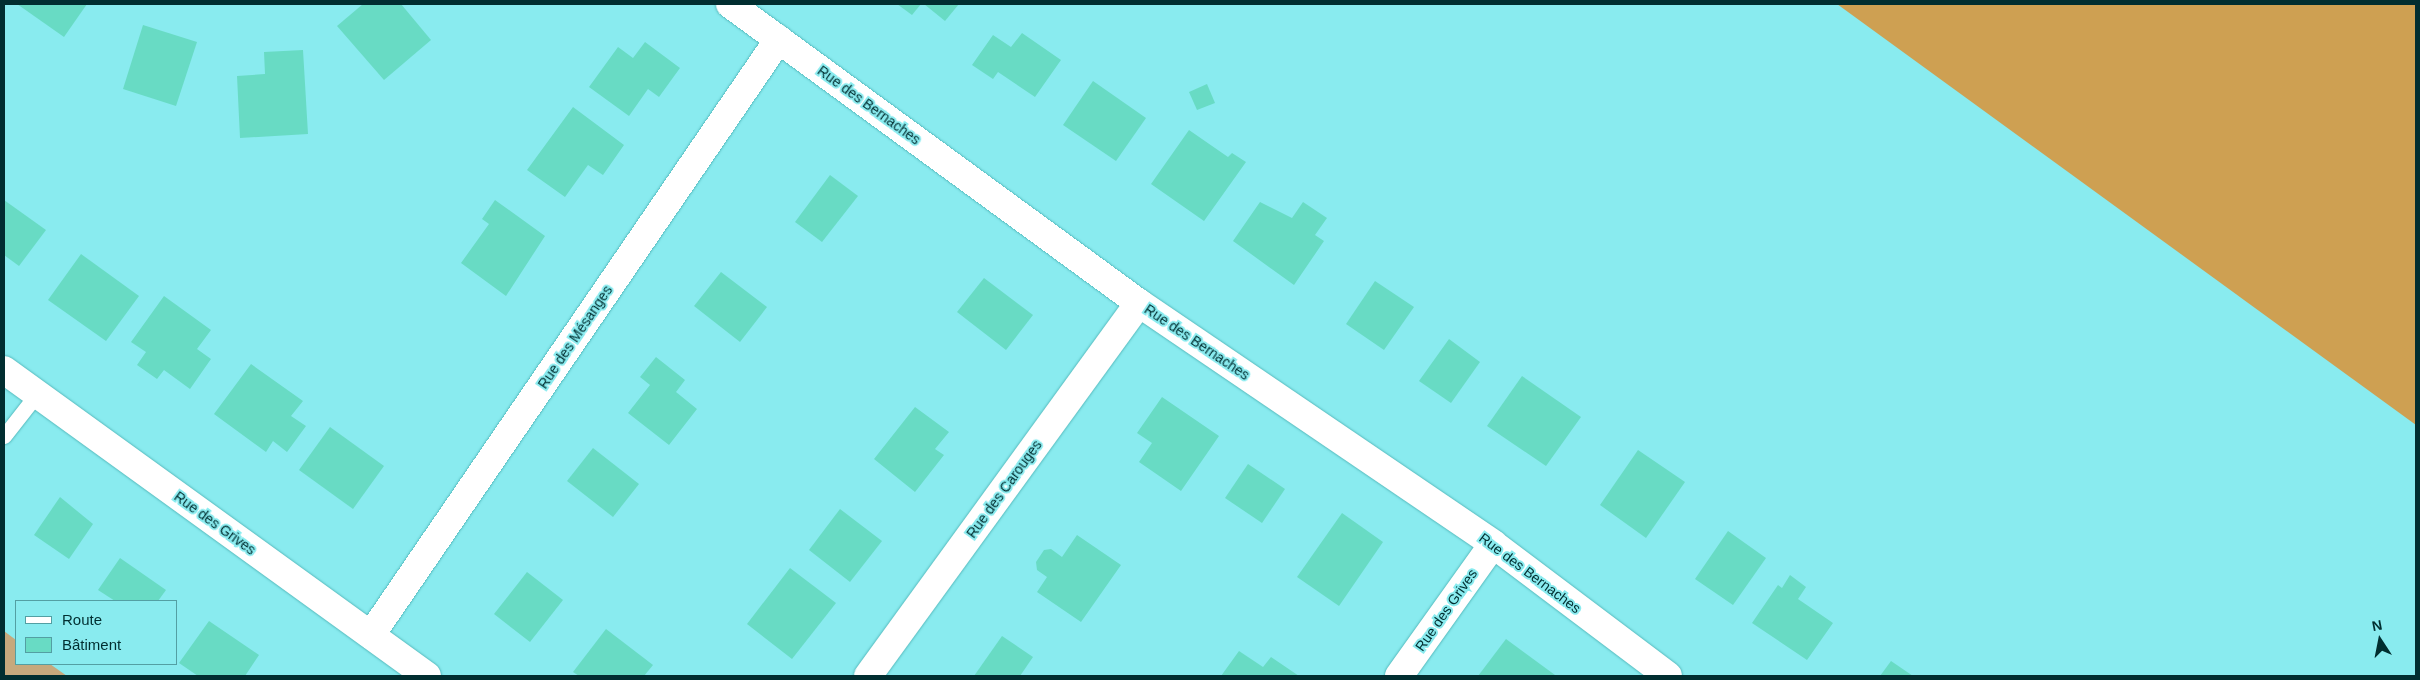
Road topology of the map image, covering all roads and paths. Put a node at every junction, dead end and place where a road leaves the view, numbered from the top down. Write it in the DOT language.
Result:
graph roads {
  1 [pos="730,4"];
  2 [pos="779,39"];
  3 [pos="1140,302"];
  4 [pos="4,370"];
  5 [pos="36,394"];
  6 [pos="4,436"];
  7 [pos="1493,544"];
  8 [pos="371,635"];
  9 [pos="428,676"];
  10 [pos="868,676"];
  11 [pos="1399,676"];
  12 [pos="1668,676"];
  1 -- 2 [label="street, Rue des Bernaches"];
  2 -- 3 [label="street, Rue des Bernaches"];
  2 -- 8 [label="street, Rue des Mésanges"];
  3 -- 7 [label="street, Rue des Bernaches"];
  3 -- 10 [label="street, Rue des Carouges"];
  4 -- 5 [label="street, Rue des Grives"];
  5 -- 6 [label="lane"];
  5 -- 8 [label="street, Rue des Grives"];
  7 -- 11 [label="street, Rue des Grives"];
  7 -- 12 [label="street, Rue des Bernaches"];
  8 -- 9 [label="street, Rue des Grives"];
}
